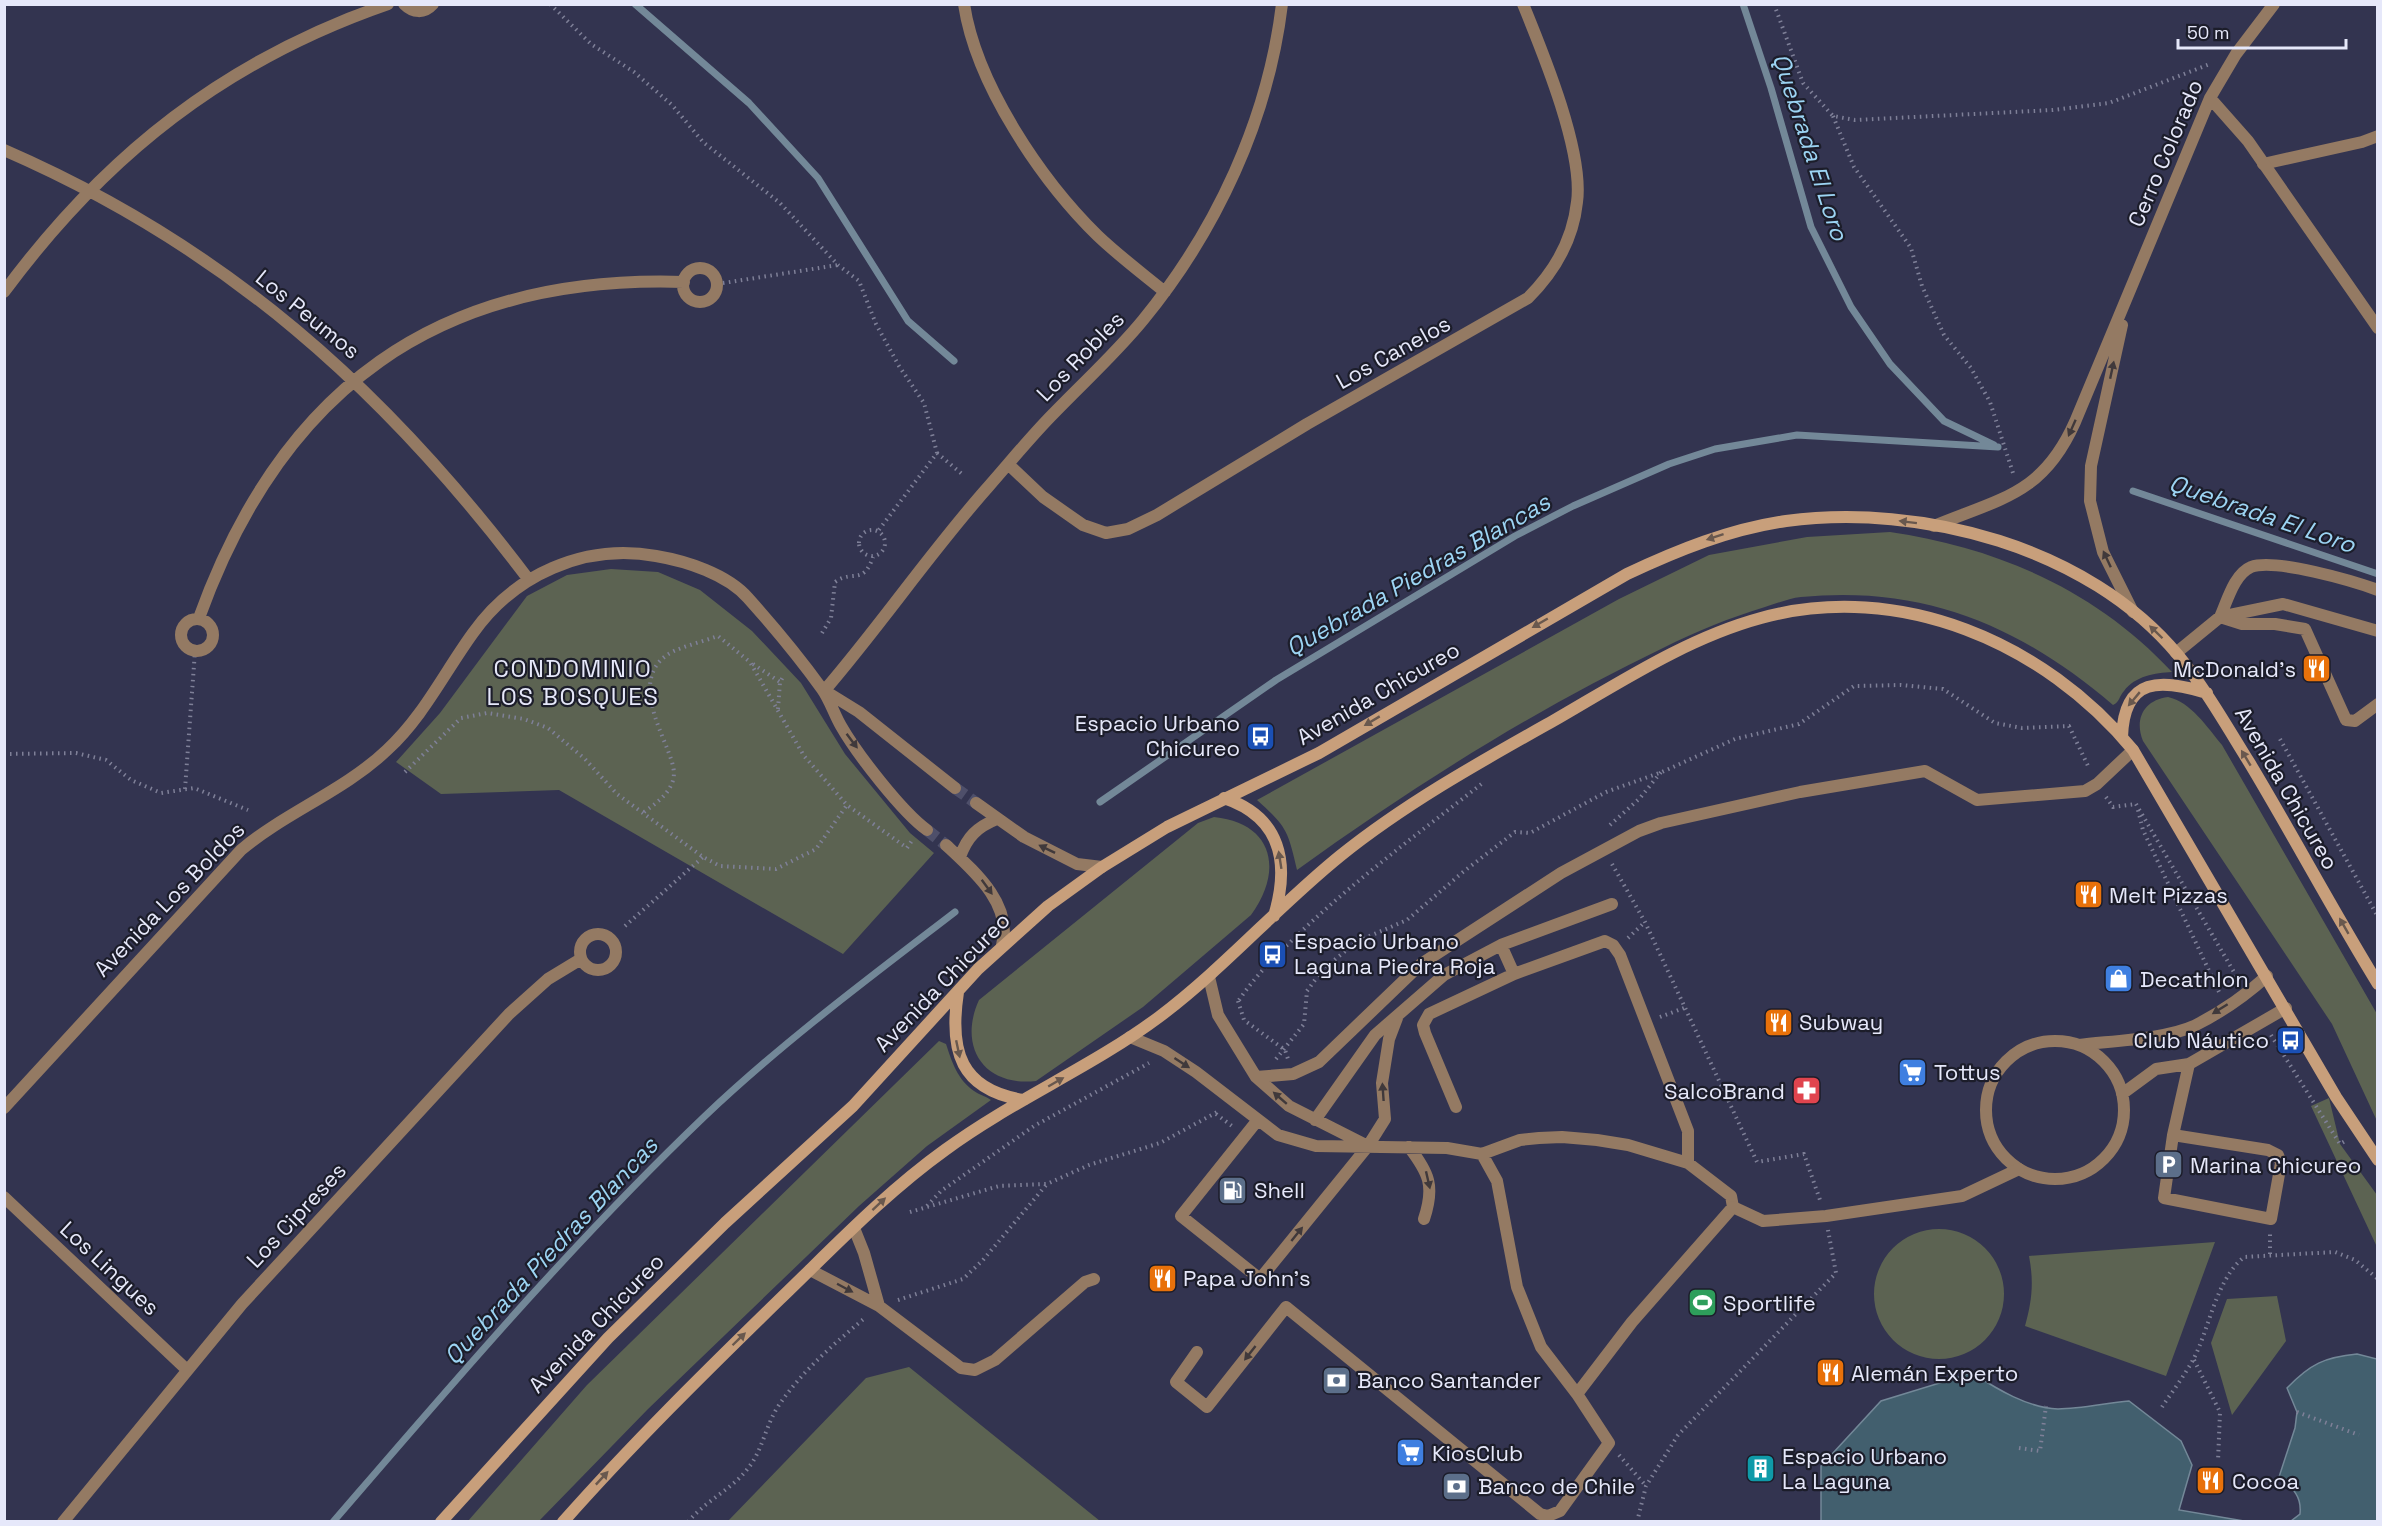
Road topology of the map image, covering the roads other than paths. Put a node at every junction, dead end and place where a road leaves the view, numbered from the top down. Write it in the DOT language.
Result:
graph roads {
  1 [pos="388,4"];
  2 [pos="404,4"];
  3 [pos="433,4"];
  4 [pos="964,4"];
  5 [pos="1282,4"];
  6 [pos="1523,4"];
  7 [pos="2274,4"];
  8 [pos="2210,98"];
  9 [pos="2378,136"];
  10 [pos="4,150"];
  11 [pos="2264,164"];
  12 [pos="88,191"];
  13 [pos="684,282"];
  14 [pos="4,292"];
  15 [pos="1165,292"];
  16 [pos="2128,297"];
  17 [pos="2378,328"];
  18 [pos="354,379"];
  19 [pos="1008,464"];
  20 [pos="1934,526"];
  21 [pos="529,580"];
  22 [pos="2378,590"];
  23 [pos="2133,612"];
  24 [pos="2220,617"];
  25 [pos="199,618"];
  26 [pos="2378,631"];
  27 [pos="2176,653"];
  28 [pos="824,691"];
  29 [pos="2207,693"];
  30 [pos="2378,704"];
  31 [pos="2122,737"];
  32 [pos="2133,750"];
  33 [pos="955,788"];
  34 [pos="1224,798"];
  35 [pos="976,803"];
  36 [pos="997,819"];
  37 [pos="924,828"];
  38 [pos="946,845"];
  39 [pos="960,857"];
  40 [pos="1102,867"];
  41 [pos="1612,904"];
  42 [pos="1273,917"];
  43 [pos="1002,945"];
  44 [pos="1501,945"];
  45 [pos="581,959"];
  46 [pos="1514,974"];
  47 [pos="2267,976"];
  48 [pos="1209,977"];
  49 [pos="2376,979"];
  50 [pos="958,991"];
  51 [pos="2286,1008"];
  52 [pos="1397,1018"];
  53 [pos="1130,1037"];
  54 [pos="2079,1045"];
  55 [pos="2189,1064"];
  56 [pos="1256,1077"];
  57 [pos="2122,1094"];
  58 [pos="1024,1100"];
  59 [pos="1456,1107"];
  60 [pos="4,1108"];
  61 [pos="1315,1120"];
  62 [pos="1257,1121"];
  63 [pos="2173,1135"];
  64 [pos="1368,1146"];
  65 [pos="1408,1147"];
  66 [pos="1482,1154"];
  67 [pos="2378,1160"];
  68 [pos="1688,1163"];
  69 [pos="2019,1169"];
  70 [pos="4,1197"];
  71 [pos="1733,1207"];
  72 [pos="1424,1219"];
  73 [pos="854,1228"];
  74 [pos="810,1270"];
  75 [pos="1094,1279"];
  76 [pos="879,1306"];
  77 [pos="1197,1352"];
  78 [pos="186,1369"];
  79 [pos="1577,1394"];
  80 [pos="63,1521"];
  81 [pos="441,1521"];
  82 [pos="563,1521"];
  1 -- 12 [label="street"];
  2 -- 3 [label="street"];
  4 -- 15 [label="street"];
  5 -- 15 [label="street, Los Robles"];
  6 -- 19 [label="street, Los Canelos"];
  7 -- 8 [label="street, Cerro Colorado"];
  8 -- 11 [label="street"];
  8 -- 16 [label="street, Cerro Colorado"];
  9 -- 11 [label="street"];
  10 -- 12 [label="street, Los Peumos"];
  11 -- 17 [label="street"];
  12 -- 14 [label="street"];
  12 -- 18 [label="street, Los Peumos"];
  13 -- 13 [label="street"];
  13 -- 18 [label="street"];
  15 -- 19 [label="street, Los Robles"];
  16 -- 20 [label="street, Cerro Colorado, one-way"];
  23 -- 16 [label="street, Cerro Colorado, one-way"];
  18 -- 21 [label="street, Los Peumos"];
  18 -- 25 [label="street"];
  19 -- 28 [label="street, Los Robles"];
  20 -- 23 [label="main road, Avenida Chicureo"];
  20 -- 34 [label="main road, Avenida Chicureo, one-way"];
  21 -- 28 [label="street, Avenida Los Boldos"];
  21 -- 60 [label="street, Avenida Los Boldos"];
  22 -- 24 [label="street"];
  27 -- 23 [label="main road, Avenida Chicureo, one-way"];
  24 -- 26 [label="street"];
  24 -- 27 [label="street"];
  24 -- 30 [label="street"];
  25 -- 25 [label="street"];
  27 -- 29 [label="main road, Avenida Chicureo"];
  28 -- 33 [label="street, Avenida Los Boldos"];
  28 -- 37 [label="street, Avenida Los Boldos, one-way"];
  29 -- 31 [label="main road, one-way"];
  49 -- 29 [label="main road, Avenida Chicureo, one-way"];
  31 -- 32 [label="main road"];
  31 -- 42 [label="main road"];
  32 -- 47 [label="main road"];
  32 -- 56 [label="street"];
  34 -- 40 [label="main road, Avenida Chicureo"];
  42 -- 34 [label="main road, one-way"];
  35 -- 36 [label="street"];
  36 -- 39 [label="street"];
  40 -- 36 [label="street, one-way"];
  38 -- 39 [label="street"];
  39 -- 43 [label="street, one-way"];
  40 -- 43 [label="main road, Avenida Chicureo"];
  41 -- 44 [label="street"];
  42 -- 48 [label="main road"];
  43 -- 50 [label="main road, Avenida Chicureo"];
  44 -- 46 [label="street"];
  44 -- 52 [label="street"];
  45 -- 78 [label="street, Los Cipreses"];
  46 -- 59 [label="street"];
  46 -- 68 [label="street"];
  47 -- 51 [label="main road"];
  47 -- 54 [label="street, one-way"];
  48 -- 53 [label="main road"];
  48 -- 56 [label="street"];
  50 -- 58 [label="main road, one-way"];
  50 -- 81 [label="main road, Avenida Chicureo"];
  51 -- 55 [label="street"];
  51 -- 67 [label="main road"];
  52 -- 61 [label="street"];
  64 -- 52 [label="street, one-way"];
  58 -- 53 [label="main road, one-way"];
  53 -- 62 [label="street, one-way"];
  54 -- 57 [label="street"];
  54 -- 69 [label="street"];
  55 -- 57 [label="street"];
  55 -- 63 [label="street"];
  61 -- 56 [label="street, one-way"];
  57 -- 69 [label="street"];
  73 -- 58 [label="main road, one-way"];
  61 -- 64 [label="street"];
  62 -- 64 [label="street"];
  62 -- 64 [label="street, one-way"];
  63 -- 63 [label="street"];
  64 -- 65 [label="street"];
  65 -- 66 [label="street"];
  65 -- 72 [label="street, one-way"];
  66 -- 68 [label="street"];
  66 -- 79 [label="street"];
  68 -- 71 [label="street"];
  69 -- 71 [label="street"];
  70 -- 78 [label="street, Los Lingues"];
  71 -- 79 [label="street"];
  73 -- 74 [label="main road"];
  73 -- 76 [label="street"];
  74 -- 76 [label="street, one-way"];
  82 -- 74 [label="main road, one-way"];
  75 -- 76 [label="street"];
  79 -- 77 [label="street, one-way"];
  78 -- 80 [label="street, Los Cipreses"];
}
